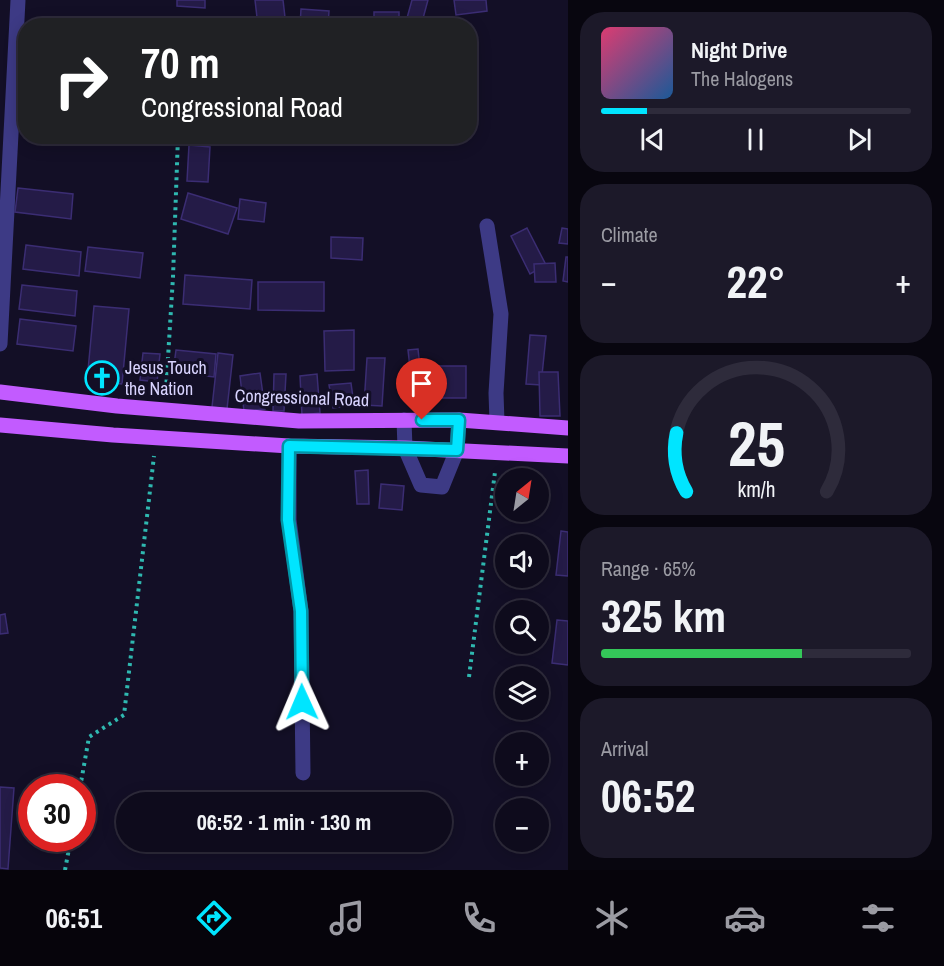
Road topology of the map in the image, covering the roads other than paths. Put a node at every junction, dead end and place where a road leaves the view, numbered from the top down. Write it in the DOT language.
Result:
graph roads {
  1 [pos="18,0"];
  2 [pos="487,226"];
  3 [pos="0,344"];
  4 [pos="0,392"];
  5 [pos="404,420"];
  6 [pos="459,420"];
  7 [pos="497,422"];
  8 [pos="0,425"];
  9 [pos="567,428"];
  10 [pos="289,446"];
  11 [pos="405,448"];
  12 [pos="457,450"];
  13 [pos="567,456"];
  14 [pos="303,773"];
  1 -- 3 [label="street"];
  2 -- 7 [label="street"];
  4 -- 5 [label="main road, Congressional Road"];
  5 -- 6 [label="main road, Congressional Road"];
  5 -- 11 [label="street"];
  6 -- 7 [label="main road, Congressional Road"];
  6 -- 12 [label="street"];
  7 -- 9 [label="main road, Congressional Road"];
  8 -- 10 [label="main road"];
  10 -- 11 [label="main road"];
  10 -- 14 [label="street"];
  11 -- 12 [label="main road"];
  11 -- 12 [label="street"];
  12 -- 13 [label="main road"];
}
